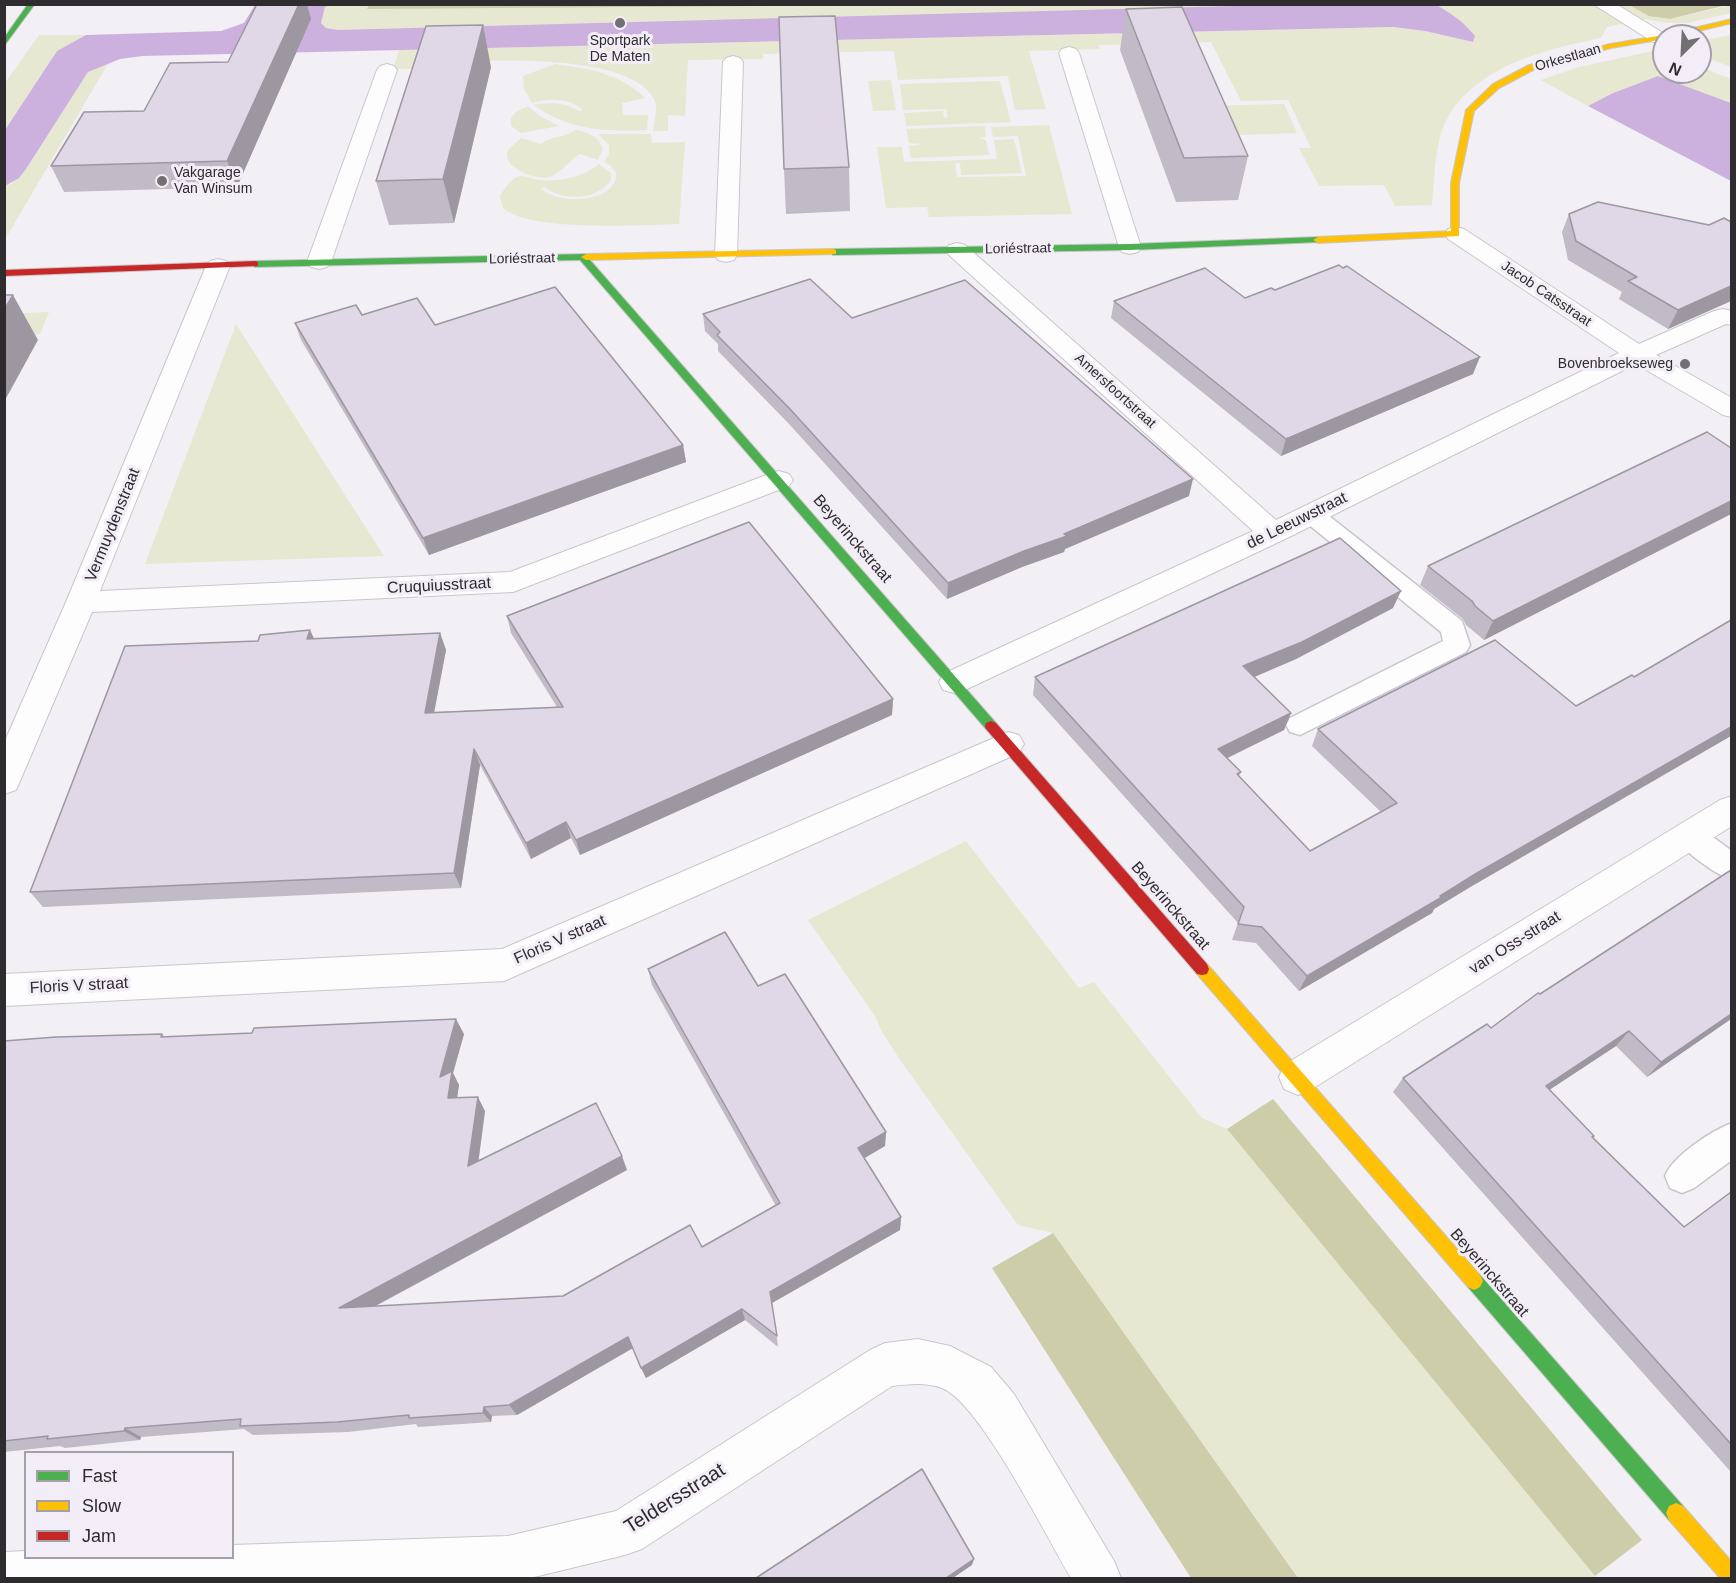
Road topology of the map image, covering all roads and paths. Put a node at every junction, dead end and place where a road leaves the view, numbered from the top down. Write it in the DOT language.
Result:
graph roads {
  1 [pos="32,4"];
  2 [pos="1602,4"];
  3 [pos="1731,21"];
  4 [pos="1712,26"];
  5 [pos="1652,31"];
  6 [pos="1652,39"];
  7 [pos="4,44"];
  8 [pos="1070,53"];
  9 [pos="733,62"];
  10 [pos="387,70"];
  11 [pos="1456,234"];
  12 [pos="1130,247"];
  13 [pos="957,250"];
  14 [pos="726,255"];
  15 [pos="583,258"];
  16 [pos="319,262"];
  17 [pos="218,266"];
  18 [pos="4,273"];
  19 [pos="1731,318"];
  20 [pos="1637,354"];
  21 [pos="1726,399"];
  22 [pos="779,480"];
  23 [pos="1311,514"];
  24 [pos="1274,533"];
  25 [pos="81,602"];
  26 [pos="954,681"];
  27 [pos="1300,725"];
  28 [pos="1008,744"];
  29 [pos="4,781"];
  30 [pos="1731,808"];
  31 [pos="1689,835"];
  32 [pos="1731,868"];
  33 [pos="4,990"];
  34 [pos="1298,1077"];
  35 [pos="1731,1139"];
  36 [pos="1682,1176"];
  37 [pos="4,1576"];
  38 [pos="1731,1577"];
  39 [pos="1097,1578"];
  1 -- 7 [label="street"];
  2 -- 5 [label="street"];
  3 -- 4 [label="street, Orkestlaan"];
  6 -- 11 [label="street, Orkestlaan"];
  8 -- 12 [label="street"];
  9 -- 14 [label="street"];
  10 -- 16 [label="street"];
  11 -- 12 [label="street, Loriéstraat"];
  11 -- 20 [label="street, Jacob Catsstraat"];
  12 -- 13 [label="street, Loriéstraat"];
  13 -- 14 [label="street, Loriéstraat"];
  13 -- 24 [label="street, Amersfoortstraat"];
  14 -- 15 [label="street, Loriéstraat"];
  15 -- 16 [label="street, Loriéstraat"];
  15 -- 22 [label="street, Beyerinckstraat"];
  16 -- 17 [label="street, Loriéstraat"];
  17 -- 18 [label="street, Loriéstraat"];
  17 -- 25 [label="street, Vermuydenstraat"];
  19 -- 20 [label="street"];
  20 -- 21 [label="street, Jacob Catsstraat"];
  20 -- 23 [label="street, de Leeuwstraat"];
  22 -- 25 [label="street, Cruquiusstraat"];
  22 -- 26 [label="street, Beyerinckstraat"];
  23 -- 24 [label="street, de Leeuwstraat"];
  23 -- 27 [label="lane"];
  24 -- 26 [label="street, de Leeuwstraat"];
  25 -- 29 [label="street, Vermuydenstraat"];
  26 -- 28 [label="street, Beyerinckstraat"];
  28 -- 33 [label="street, Floris V straat"];
  28 -- 34 [label="street, Beyerinckstraat"];
  30 -- 31 [label="street, van Oss-straat"];
  31 -- 32 [label="lane"];
  31 -- 34 [label="street, van Oss-straat"];
  34 -- 38 [label="street, Beyerinckstraat"];
  35 -- 36 [label="lane"];
  37 -- 39 [label="street, Teldersstraat"];
}
